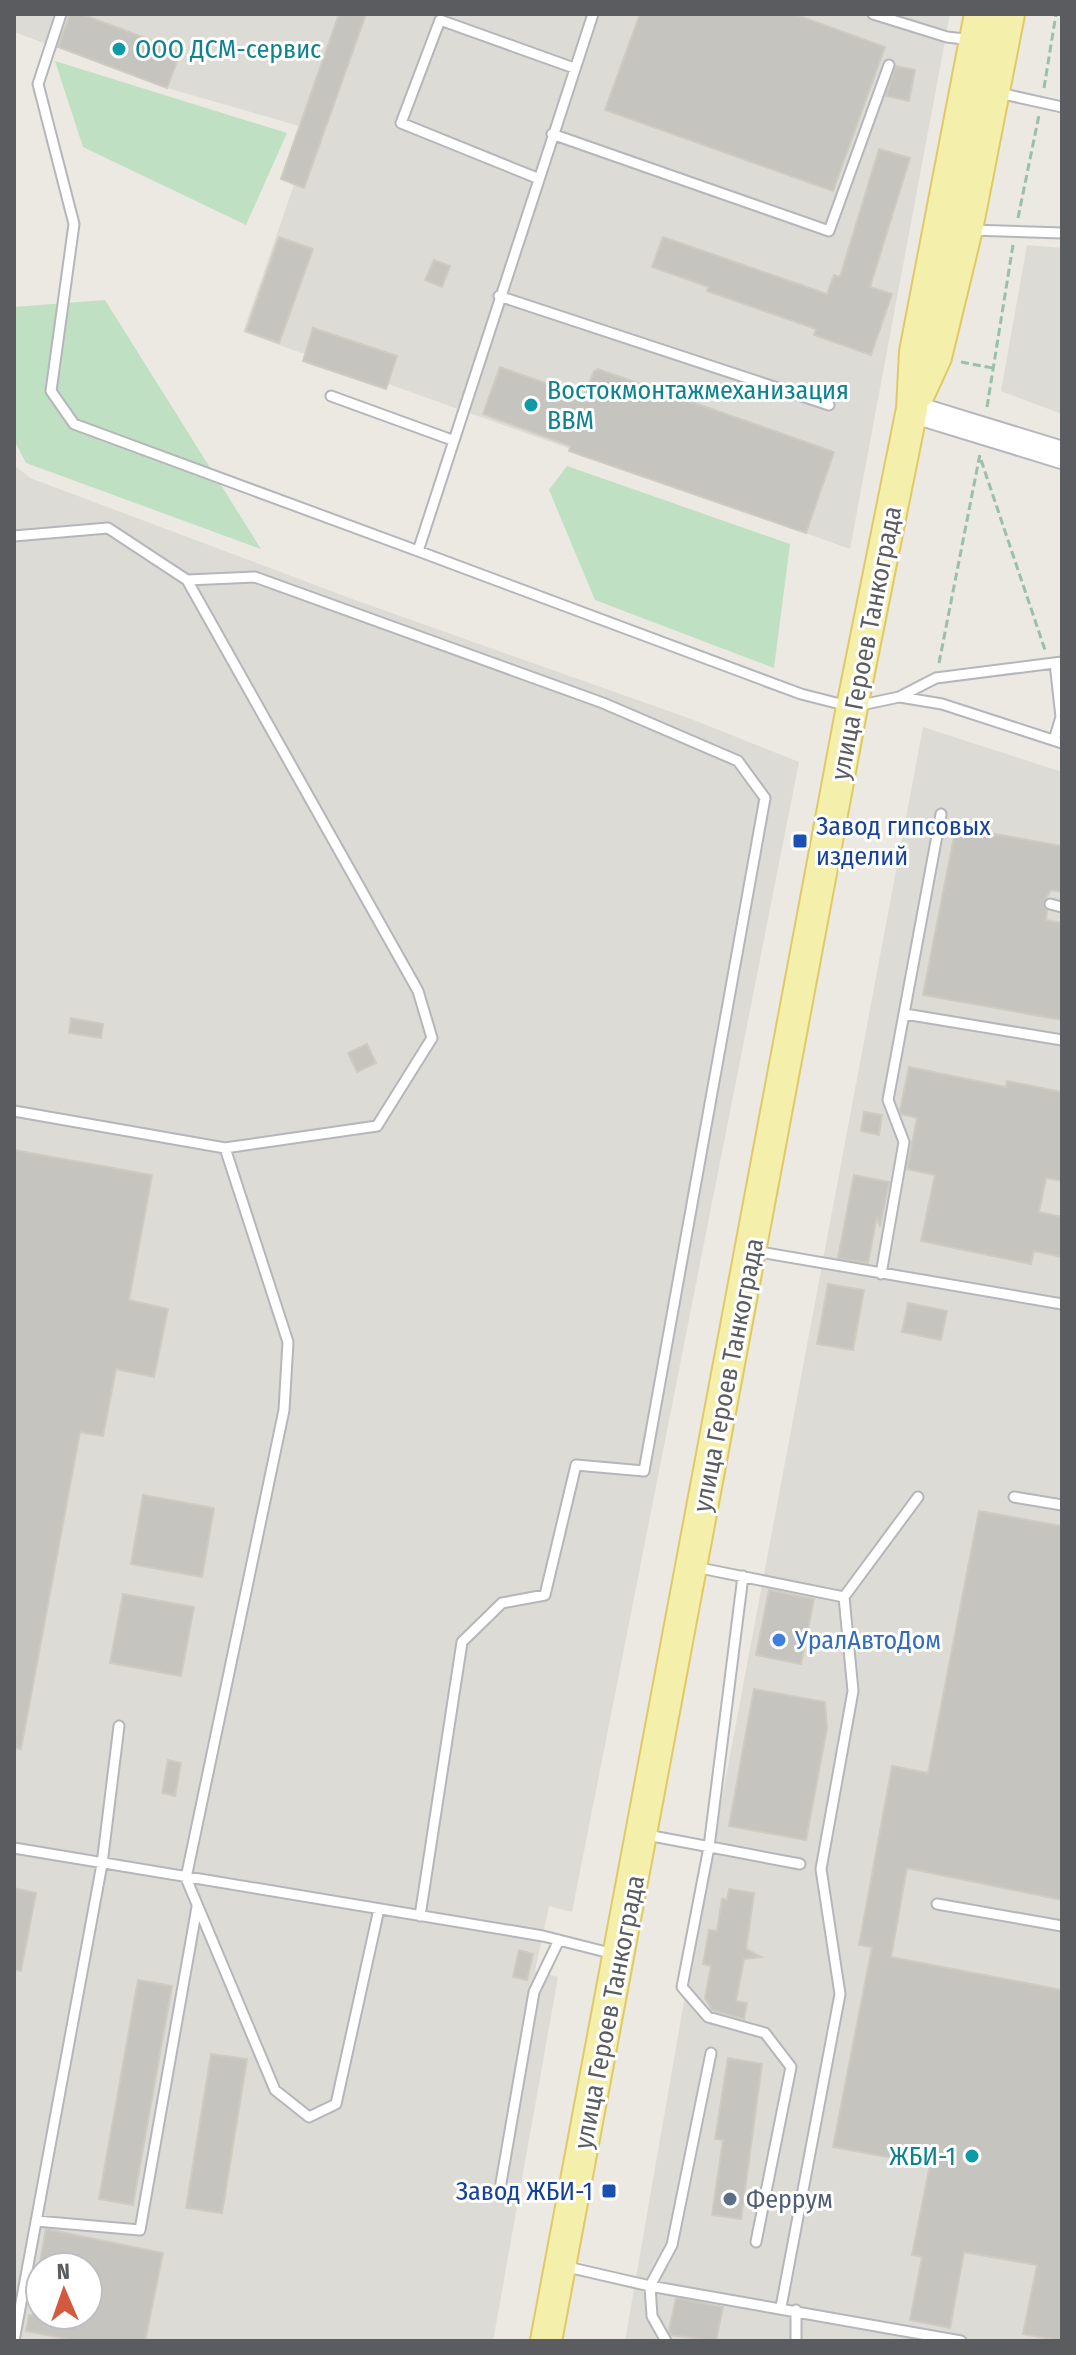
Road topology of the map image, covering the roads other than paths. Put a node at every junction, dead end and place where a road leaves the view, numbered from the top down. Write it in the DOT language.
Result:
graph roads {
  1 [pos="61,14"];
  2 [pos="593,14"];
  3 [pos="873,14"];
  4 [pos="1009,14"];
  5 [pos="978,27"];
  6 [pos="889,65"];
  7 [pos="574,68"];
  8 [pos="994,92"];
  9 [pos="1062,107"];
  10 [pos="552,134"];
  11 [pos="537,178"];
  12 [pos="967,229"];
  13 [pos="1062,233"];
  14 [pos="499,296"];
  15 [pos="331,396"];
  16 [pos="829,405"];
  17 [pos="912,409"];
  18 [pos="452,440"];
  19 [pos="1062,455"];
  20 [pos="14,536"];
  21 [pos="418,551"];
  22 [pos="187,580"];
  23 [pos="1055,663"];
  24 [pos="899,697"];
  25 [pos="852,707"];
  26 [pos="1058,742"];
  27 [pos="941,814"];
  28 [pos="1050,904"];
  29 [pos="1062,907"];
  30 [pos="905,1014"];
  31 [pos="1062,1040"];
  32 [pos="14,1111"];
  33 [pos="225,1148"];
  34 [pos="751,1251"];
  35 [pos="881,1274"];
  36 [pos="1062,1304"];
  37 [pos="918,1497"];
  38 [pos="1014,1497"];
  39 [pos="1062,1505"];
  40 [pos="693,1566"];
  41 [pos="743,1576"];
  42 [pos="844,1597"];
  43 [pos="119,1726"];
  44 [pos="643,1834"];
  45 [pos="709,1847"];
  46 [pos="14,1848"];
  47 [pos="102,1864"];
  48 [pos="800,1864"];
  49 [pos="186,1878"];
  50 [pos="937,1904"];
  51 [pos="197,1906"];
  52 [pos="379,1909"];
  53 [pos="420,1916"];
  54 [pos="1062,1926"];
  55 [pos="559,1940"];
  56 [pos="621,1956"];
  57 [pos="711,2053"];
  58 [pos="501,2183"];
  59 [pos="36,2221"];
  60 [pos="756,2242"];
  61 [pos="560,2265"];
  62 [pos="650,2286"];
  63 [pos="781,2307"];
  64 [pos="796,2310"];
  65 [pos="14,2341"];
  66 [pos="546,2341"];
  67 [pos="666,2341"];
  68 [pos="796,2341"];
  69 [pos="961,2341"];
  1 -- 21 [label="lane"];
  2 -- 7 [label="lane"];
  3 -- 5 [label="lane"];
  4 -- 8 [label="main road, улица Героев Танкограда"];
  5 -- 17 [label="main road, улица Героев Танкограда"];
  6 -- 10 [label="lane"];
  7 -- 10 [label="lane"];
  7 -- 11 [label="lane"];
  8 -- 9 [label="lane"];
  8 -- 12 [label="main road, улица Героев Танкограда"];
  10 -- 11 [label="lane"];
  11 -- 14 [label="lane"];
  12 -- 13 [label="lane"];
  12 -- 17 [label="main road, улица Героев Танкограда"];
  14 -- 16 [label="lane"];
  14 -- 18 [label="lane"];
  15 -- 18 [label="lane"];
  17 -- 19 [label="street"];
  17 -- 25 [label="main road, улица Героев Танкограда"];
  18 -- 21 [label="lane"];
  20 -- 22 [label="lane"];
  21 -- 25 [label="lane"];
  22 -- 33 [label="lane"];
  22 -- 53 [label="lane"];
  23 -- 24 [label="lane"];
  23 -- 26 [label="lane"];
  24 -- 25 [label="lane"];
  24 -- 26 [label="lane"];
  25 -- 34 [label="main road, улица Героев Танкограда"];
  27 -- 30 [label="lane"];
  28 -- 29 [label="lane"];
  30 -- 31 [label="lane"];
  30 -- 35 [label="lane"];
  32 -- 33 [label="lane"];
  33 -- 49 [label="lane"];
  34 -- 35 [label="lane"];
  34 -- 40 [label="main road, улица Героев Танкограда"];
  35 -- 36 [label="lane"];
  37 -- 42 [label="lane"];
  38 -- 39 [label="lane"];
  40 -- 41 [label="lane"];
  40 -- 44 [label="main road, улица Героев Танкограда"];
  41 -- 42 [label="lane"];
  41 -- 45 [label="lane"];
  42 -- 63 [label="lane"];
  43 -- 47 [label="lane"];
  44 -- 45 [label="lane"];
  44 -- 56 [label="main road, улица Героев Танкограда"];
  45 -- 48 [label="lane"];
  45 -- 60 [label="lane"];
  46 -- 47 [label="lane"];
  47 -- 49 [label="lane"];
  47 -- 59 [label="lane"];
  49 -- 51 [label="lane"];
  49 -- 52 [label="lane"];
  50 -- 54 [label="lane"];
  51 -- 52 [label="lane"];
  51 -- 59 [label="lane"];
  52 -- 53 [label="lane"];
  53 -- 55 [label="lane"];
  55 -- 56 [label="lane"];
  55 -- 58 [label="lane"];
  56 -- 61 [label="main road, улица Героев Танкограда"];
  57 -- 62 [label="lane"];
  59 -- 65 [label="lane"];
  61 -- 62 [label="lane"];
  61 -- 66 [label="main road, улица Героев Танкограда"];
  62 -- 63 [label="lane"];
  62 -- 67 [label="lane"];
  63 -- 64 [label="lane"];
  64 -- 68 [label="lane"];
  64 -- 69 [label="lane"];
}
